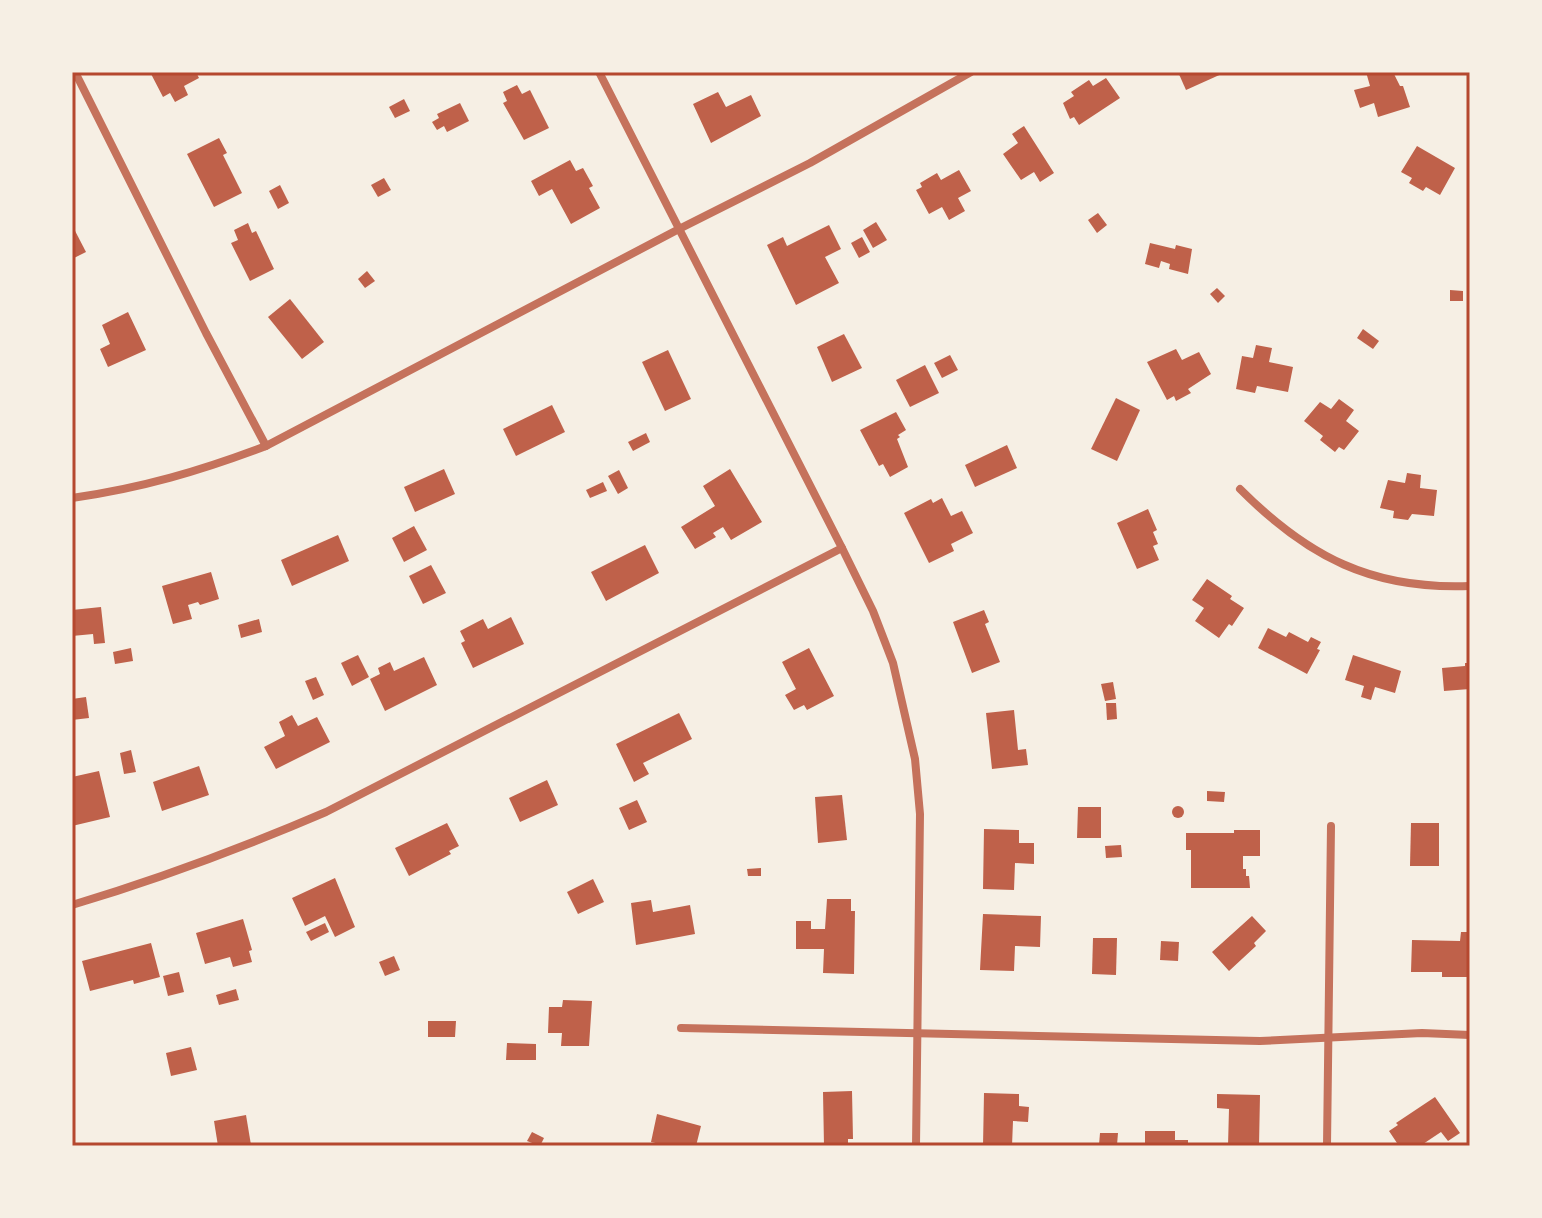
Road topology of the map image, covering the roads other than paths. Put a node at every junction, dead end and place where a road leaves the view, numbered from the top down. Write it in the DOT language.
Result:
graph roads {
  1 [pos="75,72"];
  2 [pos="599,72"];
  3 [pos="971,72"];
  4 [pos="679,229"];
  5 [pos="266,446"];
  6 [pos="1240,489"];
  7 [pos="72,498"];
  8 [pos="842,548"];
  9 [pos="1470,586"];
  10 [pos="1331,826"];
  11 [pos="72,905"];
  12 [pos="681,1028"];
  13 [pos="917,1033"];
  14 [pos="1470,1035"];
  15 [pos="1329,1038"];
  16 [pos="916,1146"];
  17 [pos="1327,1146"];
  1 -- 5 [label="street"];
  2 -- 4 [label="street"];
  3 -- 4 [label="street"];
  4 -- 5 [label="street"];
  4 -- 8 [label="street"];
  5 -- 7 [label="street"];
  6 -- 9 [label="street"];
  8 -- 11 [label="street"];
  8 -- 13 [label="street"];
  10 -- 15 [label="street"];
  12 -- 13 [label="street"];
  13 -- 15 [label="street"];
  13 -- 16 [label="street"];
  14 -- 15 [label="street"];
  15 -- 17 [label="street"];
}
